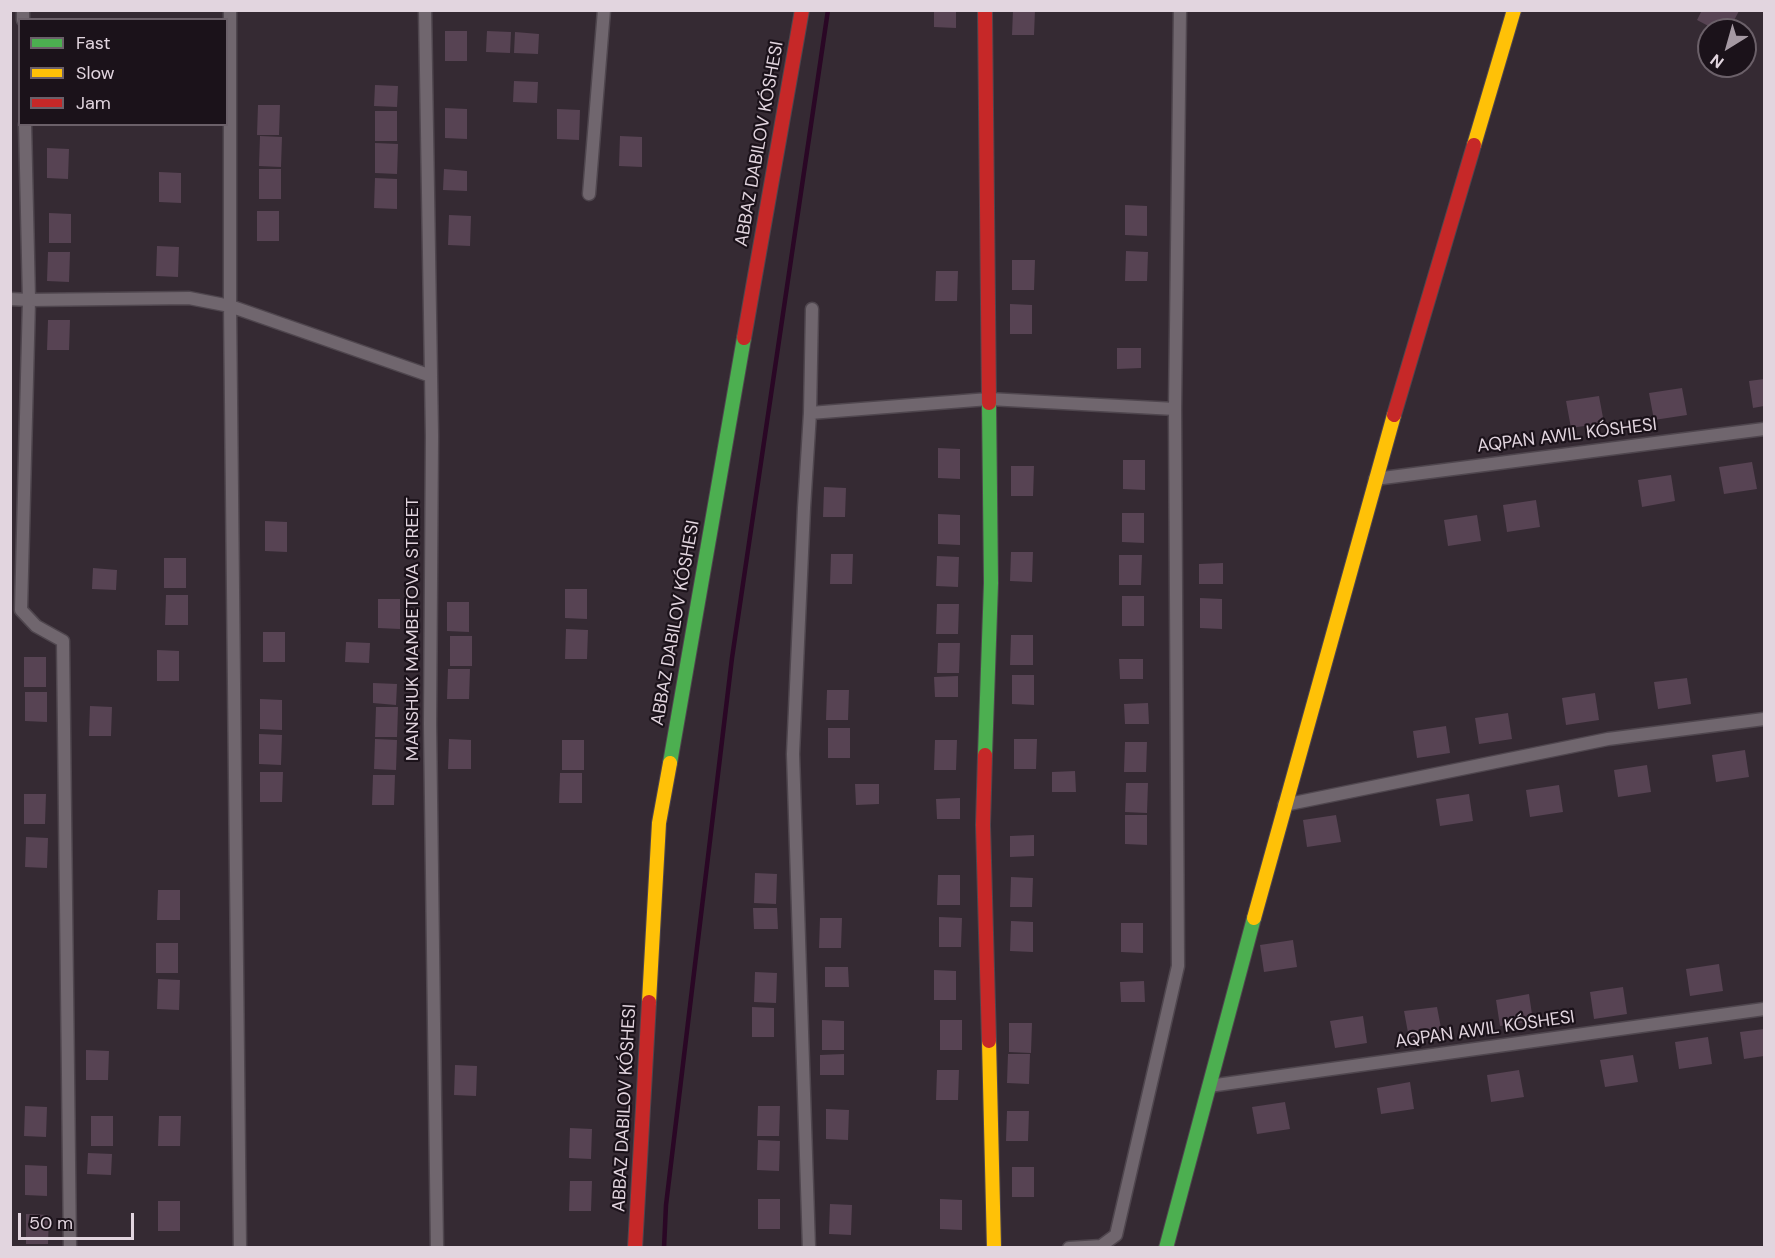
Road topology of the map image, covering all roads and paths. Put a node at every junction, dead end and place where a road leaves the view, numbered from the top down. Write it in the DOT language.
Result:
graph roads {
  1 [pos="230,10"];
  2 [pos="425,10"];
  3 [pos="604,10"];
  4 [pos="802,10"];
  5 [pos="985,10"];
  6 [pos="1180,10"];
  7 [pos="1514,10"];
  8 [pos="25,126"];
  9 [pos="590,194"];
  10 [pos="10,299"];
  11 [pos="29,300"];
  12 [pos="230,306"];
  13 [pos="812,309"];
  14 [pos="431,376"];
  15 [pos="989,399"];
  16 [pos="1175,409"];
  17 [pos="810,412"];
  18 [pos="1764,429"];
  19 [pos="1375,480"];
  20 [pos="1764,718"];
  21 [pos="1284,805"];
  22 [pos="1764,1009"];
  23 [pos="1209,1086"];
  24 [pos="70,1248"];
  25 [pos="240,1248"];
  26 [pos="437,1248"];
  27 [pos="635,1248"];
  28 [pos="809,1248"];
  29 [pos="994,1248"];
  30 [pos="1069,1248"];
  31 [pos="1166,1248"];
  1 -- 12 [label="street"];
  2 -- 14 [label="street, MANSHUK MAMBETOVA STREET"];
  3 -- 9 [label="street"];
  4 -- 27 [label="street, ABBAZ DABILOV KÓSHESI"];
  5 -- 15 [label="street"];
  6 -- 16 [label="street"];
  7 -- 19 [label="street"];
  8 -- 11 [label="street"];
  10 -- 11 [label="street"];
  11 -- 12 [label="street"];
  11 -- 24 [label="street"];
  12 -- 14 [label="street"];
  12 -- 25 [label="street"];
  13 -- 17 [label="street"];
  14 -- 26 [label="street, MANSHUK MAMBETOVA STREET"];
  15 -- 16 [label="street"];
  15 -- 17 [label="street"];
  15 -- 29 [label="street"];
  16 -- 30 [label="street"];
  17 -- 28 [label="street"];
  18 -- 19 [label="street"];
  19 -- 21 [label="street"];
  20 -- 21 [label="street"];
  21 -- 23 [label="street"];
  22 -- 23 [label="street"];
  23 -- 31 [label="street"];
}
